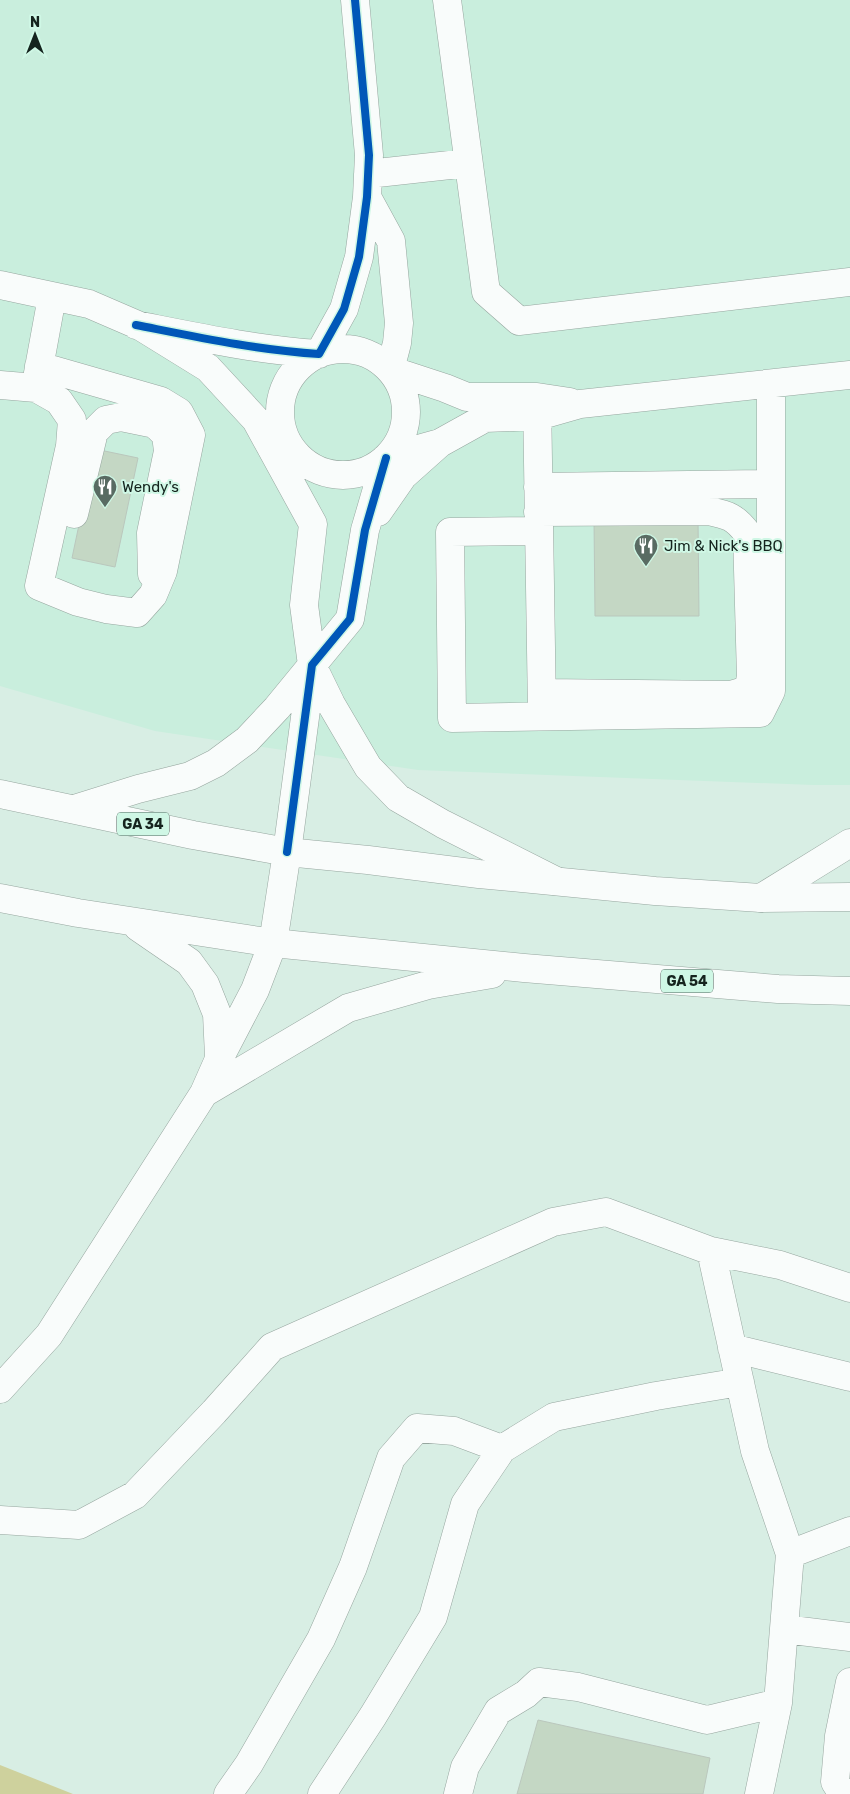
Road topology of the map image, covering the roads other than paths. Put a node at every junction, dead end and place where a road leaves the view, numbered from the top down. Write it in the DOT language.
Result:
graph roads {
  1 [pos="355,0"];
  2 [pos="447,0"];
  3 [pos="468,163"];
  4 [pos="368,186"];
  5 [pos="850,282"];
  6 [pos="0,285"];
  7 [pos="52,297"];
  8 [pos="344,308"];
  9 [pos="399,323"];
  10 [pos="136,325"];
  11 [pos="263,348"];
  12 [pos="318,354"];
  13 [pos="390,370"];
  14 [pos="850,375"];
  15 [pos="37,377"];
  16 [pos="771,384"];
  17 [pos="0,385"];
  18 [pos="445,388"];
  19 [pos="538,406"];
  20 [pos="256,420"];
  21 [pos="440,443"];
  22 [pos="294,451"];
  23 [pos="386,458"];
  24 [pos="771,484"];
  25 [pos="538,510"];
  26 [pos="313,524"];
  27 [pos="365,530"];
  28 [pos="56,593"];
  29 [pos="153,595"];
  30 [pos="312,665"];
  31 [pos="542,705"];
  32 [pos="0,794"];
  33 [pos="74,809"];
  34 [pos="850,843"];
  35 [pos="287,852"];
  36 [pos="558,883"];
  37 [pos="850,897"];
  38 [pos="0,898"];
  39 [pos="761,898"];
  40 [pos="130,922"];
  41 [pos="273,943"];
  42 [pos="524,968"];
  43 [pos="850,991"];
  44 [pos="219,1059"];
  45 [pos="204,1093"];
  46 [pos="711,1251"];
  47 [pos="850,1288"];
  48 [pos="732,1348"];
  49 [pos="850,1377"];
  50 [pos="740,1382"];
  51 [pos="0,1389"];
  52 [pos="502,1449"];
  53 [pos="0,1520"];
  54 [pos="850,1531"];
  55 [pos="790,1554"];
  56 [pos="784,1629"];
  57 [pos="850,1637"];
  58 [pos="850,1682"];
  59 [pos="778,1703"];
  60 [pos="766,1788"];
  61 [pos="228,1794"];
  62 [pos="322,1794"];
  63 [pos="458,1794"];
  64 [pos="843,1794"];
  1 -- 4 [label="main road"];
  2 -- 3 [label="main road"];
  3 -- 4 [label="main road"];
  3 -- 5 [label="main road"];
  4 -- 8 [label="main road"];
  4 -- 9 [label="main road"];
  6 -- 7 [label="main road"];
  7 -- 10 [label="main road"];
  7 -- 15 [label="main road"];
  8 -- 11 [label="main road"];
  8 -- 12 [label="main road"];
  9 -- 13 [label="main road"];
  9 -- 18 [label="main road"];
  10 -- 11 [label="main road"];
  10 -- 20 [label="main road"];
  11 -- 12 [label="main road"];
  12 -- 13 [label="main road"];
  12 -- 22 [label="main road"];
  13 -- 18 [label="main road"];
  13 -- 23 [label="main road"];
  14 -- 16 [label="main road"];
  15 -- 17 [label="main road"];
  15 -- 28 [label="main road"];
  15 -- 29 [label="main road"];
  16 -- 19 [label="main road"];
  16 -- 24 [label="main road"];
  18 -- 19 [label="main road"];
  19 -- 21 [label="main road"];
  19 -- 25 [label="main road"];
  20 -- 22 [label="main road"];
  20 -- 26 [label="main road"];
  21 -- 23 [label="main road"];
  21 -- 27 [label="main road"];
  22 -- 23 [label="main road"];
  22 -- 26 [label="main road"];
  23 -- 27 [label="main road"];
  24 -- 25 [label="main road"];
  24 -- 31 [label="main road"];
  25 -- 31 [label="main road"];
  25 -- 31 [label="main road"];
  25 -- 31 [label="main road"];
  26 -- 30 [label="main road"];
  27 -- 30 [label="main road"];
  28 -- 29 [label="main road"];
  28 -- 29 [label="main road"];
  30 -- 33 [label="main road"];
  30 -- 35 [label="main road"];
  30 -- 36 [label="main road"];
  32 -- 33 [label="main road, GA 34"];
  33 -- 35 [label="main road, GA 34"];
  34 -- 39 [label="main road"];
  35 -- 36 [label="main road"];
  35 -- 41 [label="main road, GA 54"];
  36 -- 39 [label="main road"];
  37 -- 39 [label="main road"];
  38 -- 40 [label="main road"];
  40 -- 41 [label="main road"];
  40 -- 44 [label="main road"];
  41 -- 42 [label="main road"];
  41 -- 44 [label="main road, GA 54"];
  42 -- 43 [label="main road, GA 54"];
  42 -- 45 [label="main road, GA 54"];
  44 -- 45 [label="main road, GA 54"];
  45 -- 51 [label="main road, GA 54"];
  46 -- 47 [label="main road"];
  46 -- 48 [label="main road"];
  46 -- 53 [label="main road"];
  48 -- 49 [label="main road"];
  48 -- 50 [label="main road"];
  50 -- 52 [label="main road"];
  50 -- 55 [label="main road"];
  52 -- 61 [label="main road"];
  52 -- 62 [label="main road"];
  54 -- 55 [label="main road"];
  55 -- 56 [label="main road"];
  56 -- 57 [label="main road"];
  56 -- 59 [label="main road"];
  58 -- 64 [label="main road"];
  59 -- 60 [label="main road"];
  59 -- 63 [label="main road"];
}
